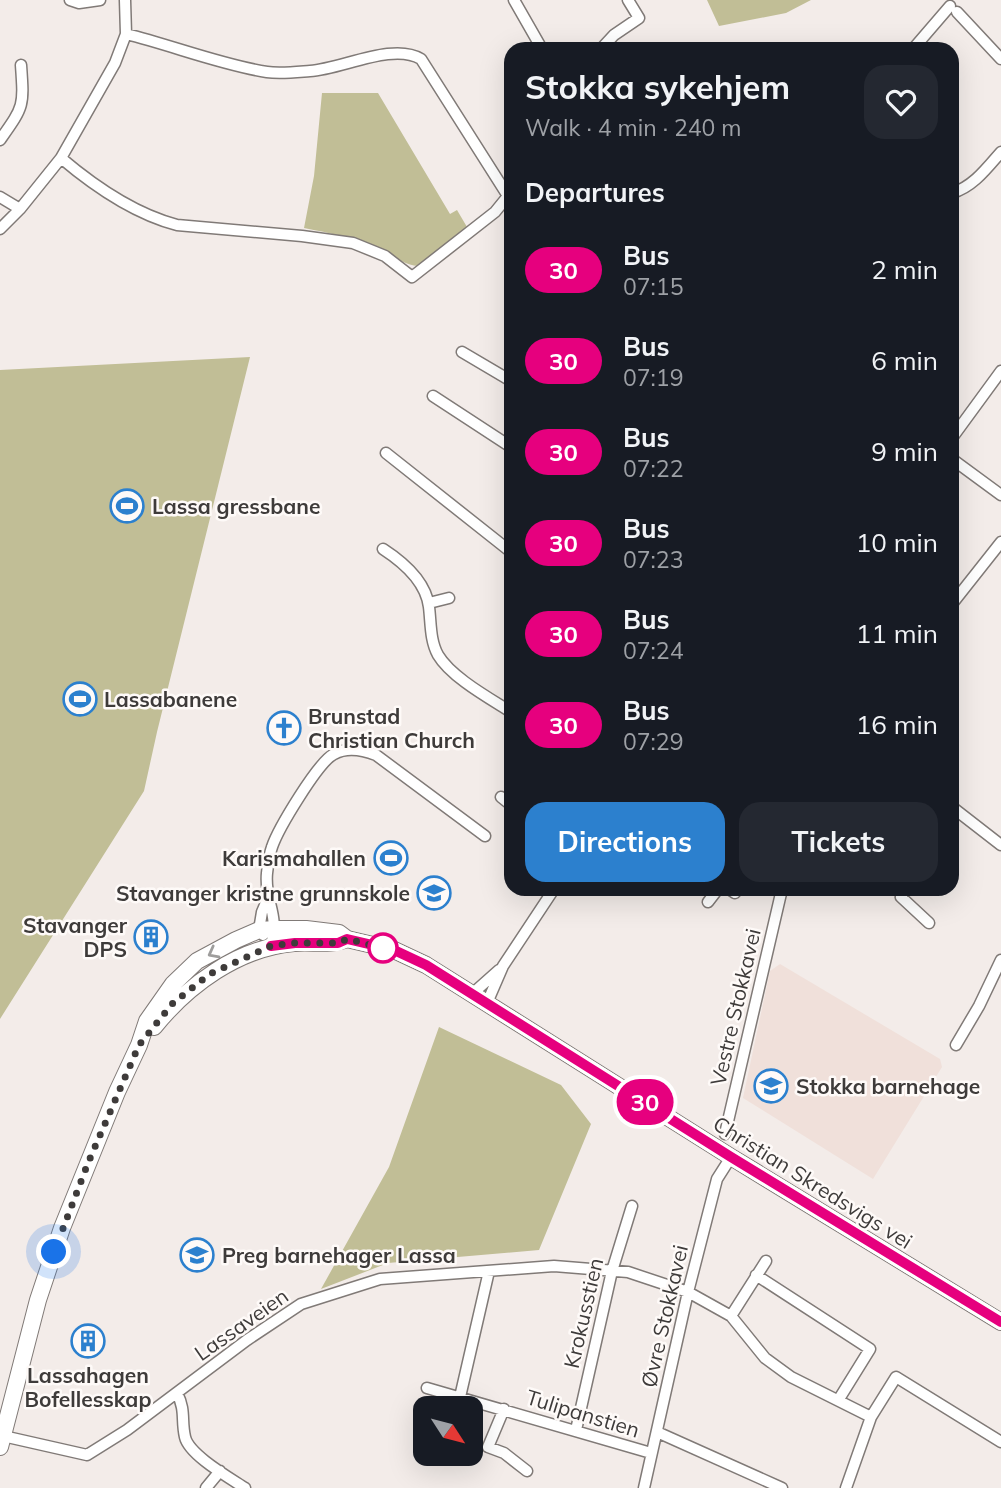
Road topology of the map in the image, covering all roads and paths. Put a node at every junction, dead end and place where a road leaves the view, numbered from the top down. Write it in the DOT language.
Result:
graph roads {
  1 [pos="70,0"];
  2 [pos="100,0"];
  3 [pos="125,0"];
  4 [pos="514,0"];
  5 [pos="628,0"];
  6 [pos="126,34"];
  7 [pos="538,42"];
  8 [pos="608,42"];
  9 [pos="920,42"];
  10 [pos="1001,59"];
  11 [pos="21,65"];
  12 [pos="0,140"];
  13 [pos="1001,152"];
  14 [pos="61,158"];
  15 [pos="504,190"];
  16 [pos="959,191"];
  17 [pos="0,197"];
  18 [pos="504,201"];
  19 [pos="20,209"];
  20 [pos="0,229"];
  21 [pos="462,352"];
  22 [pos="1001,371"];
  23 [pos="504,377"];
  24 [pos="433,396"];
  25 [pos="959,428"];
  26 [pos="504,442"];
  27 [pos="386,453"];
  28 [pos="959,464"];
  29 [pos="1001,495"];
  30 [pos="1001,542"];
  31 [pos="504,546"];
  32 [pos="383,549"];
  33 [pos="959,595"];
  34 [pos="449,598"];
  35 [pos="429,603"];
  36 [pos="504,707"];
  37 [pos="501,797"];
  38 [pos="504,799"];
  39 [pos="959,812"];
  40 [pos="485,836"];
  41 [pos="1001,845"];
  42 [pos="549,896"];
  43 [pos="713,896"];
  44 [pos="780,896"];
  45 [pos="902,896"];
  46 [pos="268,898"];
  47 [pos="708,902"];
  48 [pos="929,923"];
  49 [pos="276,929"];
  50 [pos="259,930"];
  51 [pos="347,939"];
  52 [pos="271,946"];
  53 [pos="1001,960"];
  54 [pos="503,965"];
  55 [pos="469,992"];
  56 [pos="488,1003"];
  57 [pos="139,1045"];
  58 [pos="956,1045"];
  59 [pos="725,1133"];
  60 [pos="731,1157"];
  61 [pos="632,1206"];
  62 [pos="766,1261"];
  63 [pos="489,1271"];
  64 [pos="612,1271"];
  65 [pos="756,1275"];
  66 [pos="688,1292"];
  67 [pos="731,1316"];
  68 [pos="1001,1322"];
  69 [pos="427,1388"];
  70 [pos="177,1393"];
  71 [pos="460,1396"];
  72 [pos="839,1399"];
  73 [pos="483,1403"];
  74 [pos="504,1409"];
  75 [pos="871,1418"];
  76 [pos="576,1430"];
  77 [pos="657,1432"];
  78 [pos="1,1442"];
  79 [pos="1001,1442"];
  80 [pos="652,1453"];
  81 [pos="220,1471"];
  82 [pos="527,1471"];
  83 [pos="206,1488"];
  84 [pos="245,1488"];
  85 [pos="644,1488"];
  86 [pos="782,1488"];
  87 [pos="846,1488"];
  1 -- 2 [label="street"];
  3 -- 6 [label="street"];
  4 -- 7 [label="street"];
  5 -- 8 [label="street"];
  6 -- 14 [label="street"];
  6 -- 15 [label="street"];
  9 -- 10 [label="street"];
  11 -- 12 [label="street"];
  13 -- 16 [label="street"];
  14 -- 18 [label="street"];
  14 -- 19 [label="street"];
  17 -- 19 [label="street"];
  19 -- 20 [label="street"];
  21 -- 23 [label="street"];
  22 -- 25 [label="street"];
  24 -- 26 [label="street"];
  27 -- 31 [label="street"];
  28 -- 29 [label="street"];
  30 -- 33 [label="street"];
  32 -- 35 [label="street"];
  34 -- 35 [label="street"];
  35 -- 36 [label="street"];
  37 -- 38 [label="street"];
  39 -- 41 [label="street"];
  40 -- 46 [label="street"];
  42 -- 54 [label="street"];
  43 -- 47 [label="street"];
  44 -- 59 [label="street, Vestre Stokkavei"];
  45 -- 48 [label="street"];
  46 -- 49 [label="street"];
  46 -- 50 [label="street"];
  49 -- 50 [label="main road, Christian Skredsvigs vei"];
  49 -- 51 [label="main road, Christian Skredsvigs vei"];
  49 -- 52 [label="street"];
  50 -- 52 [label="street"];
  50 -- 57 [label="main road, one-way"];
  51 -- 52 [label="main road, Christian Skredsvigs vei"];
  51 -- 55 [label="main road, Christian Skredsvigs vei"];
  52 -- 57 [label="main road, Christian Skredsvigs vei"];
  53 -- 58 [label="street"];
  54 -- 55 [label="street"];
  54 -- 56 [label="street"];
  55 -- 56 [label="main road, Christian Skredsvigs vei"];
  56 -- 60 [label="main road, Christian Skredsvigs vei"];
  57 -- 78 [label="main road"];
  60 -- 66 [label="street, Øvre Stokkavei"];
  60 -- 68 [label="main road, Christian Skredsvigs vei"];
  61 -- 64 [label="street, Krokusstien"];
  62 -- 65 [label="street"];
  63 -- 64 [label="street, Lassaveien"];
  63 -- 70 [label="street, Lassaveien"];
  63 -- 71 [label="street"];
  64 -- 66 [label="street, Lassaveien"];
  64 -- 76 [label="street, Krokusstien"];
  65 -- 67 [label="street"];
  65 -- 72 [label="street"];
  66 -- 67 [label="street, Lassaveien"];
  66 -- 77 [label="street, Øvre Stokkavei"];
  67 -- 72 [label="street"];
  69 -- 71 [label="street, Tulipanstien"];
  70 -- 78 [label="street, Lassaveien"];
  70 -- 81 [label="street"];
  72 -- 75 [label="street"];
  73 -- 74 [label="street, Tulipanstien"];
  74 -- 76 [label="street, Tulipanstien"];
  74 -- 82 [label="street, Tulipanstien"];
  75 -- 79 [label="street"];
  75 -- 87 [label="street"];
  76 -- 80 [label="street, Tulipanstien"];
  77 -- 80 [label="street, Øvre Stokkavei"];
  77 -- 86 [label="street"];
  80 -- 85 [label="street, Øvre Stokkavei"];
  81 -- 83 [label="street"];
  81 -- 84 [label="street"];
}
